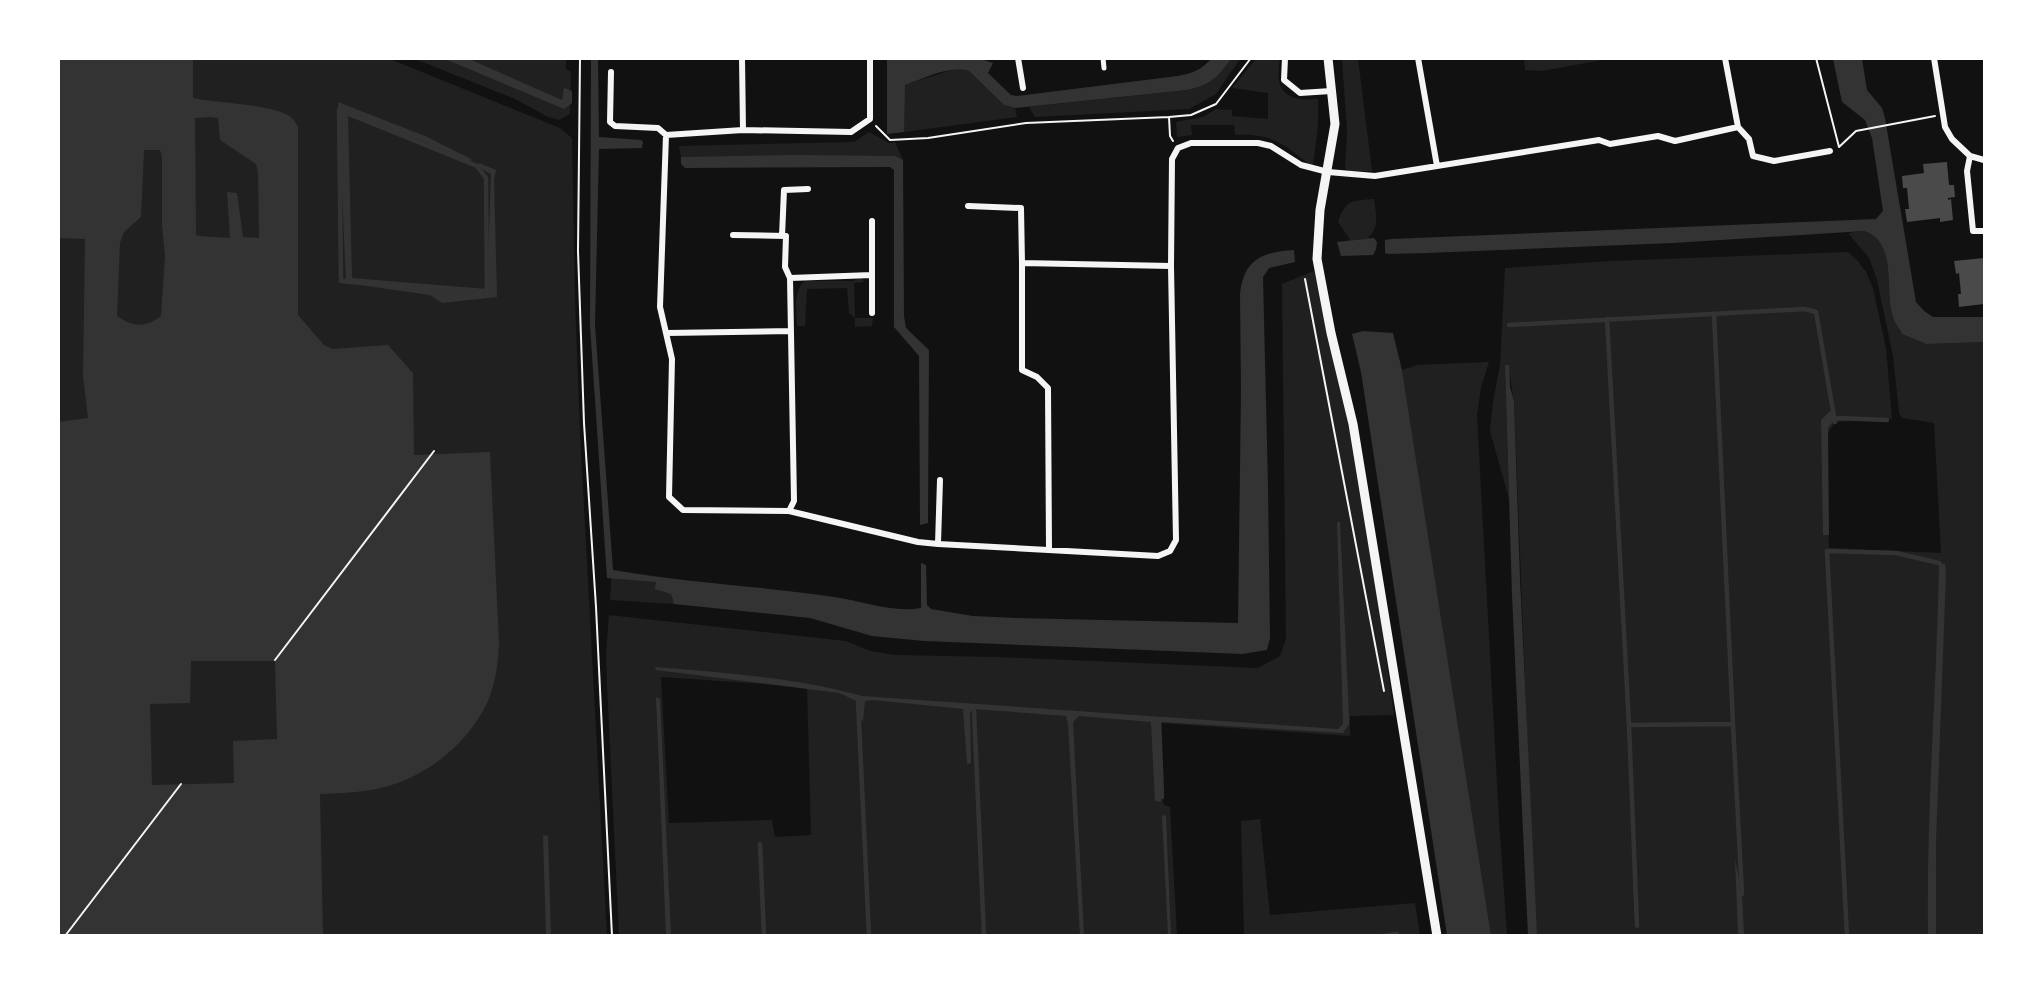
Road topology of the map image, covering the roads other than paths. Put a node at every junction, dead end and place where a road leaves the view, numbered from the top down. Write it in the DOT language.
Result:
graph roads {
  1 [pos="742,58"];
  2 [pos="870,58"];
  3 [pos="1018,58"];
  4 [pos="1103,58"];
  5 [pos="1285,58"];
  6 [pos="1328,58"];
  7 [pos="1418,58"];
  8 [pos="1725,58"];
  9 [pos="1934,58"];
  10 [pos="1104,68"];
  11 [pos="611,72"];
  12 [pos="1023,88"];
  13 [pos="1331,91"];
  14 [pos="1738,127"];
  15 [pos="743,130"];
  16 [pos="666,135"];
  17 [pos="1830,151"];
  18 [pos="1970,156"];
  19 [pos="1984,160"];
  20 [pos="1437,166"];
  21 [pos="1328,172"];
  22 [pos="808,189"];
  23 [pos="968,206"];
  24 [pos="872,221"];
  25 [pos="1984,231"];
  26 [pos="733,235"];
  27 [pos="782,236"];
  28 [pos="1022,263"];
  29 [pos="1171,266"];
  30 [pos="872,275"];
  31 [pos="790,278"];
  32 [pos="872,313"];
  33 [pos="791,331"];
  34 [pos="667,333"];
  35 [pos="940,480"];
  36 [pos="789,511"];
  37 [pos="938,544"];
  38 [pos="1049,549"];
  39 [pos="1437,936"];
  1 -- 15 [label="street"];
  2 -- 15 [label="street"];
  3 -- 12 [label="street"];
  4 -- 10 [label="street"];
  5 -- 13 [label="street"];
  6 -- 13 [label="street"];
  7 -- 20 [label="street"];
  8 -- 14 [label="street"];
  9 -- 18 [label="street"];
  11 -- 16 [label="street"];
  13 -- 21 [label="street"];
  14 -- 17 [label="street"];
  14 -- 20 [label="street"];
  15 -- 16 [label="street"];
  16 -- 34 [label="street"];
  18 -- 19 [label="street"];
  18 -- 25 [label="street"];
  20 -- 21 [label="street"];
  21 -- 29 [label="street"];
  21 -- 39 [label="street"];
  22 -- 27 [label="street"];
  23 -- 28 [label="street"];
  24 -- 30 [label="street"];
  26 -- 27 [label="street"];
  27 -- 31 [label="street"];
  28 -- 29 [label="street"];
  28 -- 38 [label="street"];
  29 -- 38 [label="street"];
  30 -- 31 [label="street"];
  30 -- 32 [label="street"];
  31 -- 33 [label="street"];
  33 -- 34 [label="street"];
  33 -- 36 [label="street"];
  34 -- 36 [label="street"];
  35 -- 37 [label="street"];
  36 -- 37 [label="street"];
  37 -- 38 [label="street"];
}
